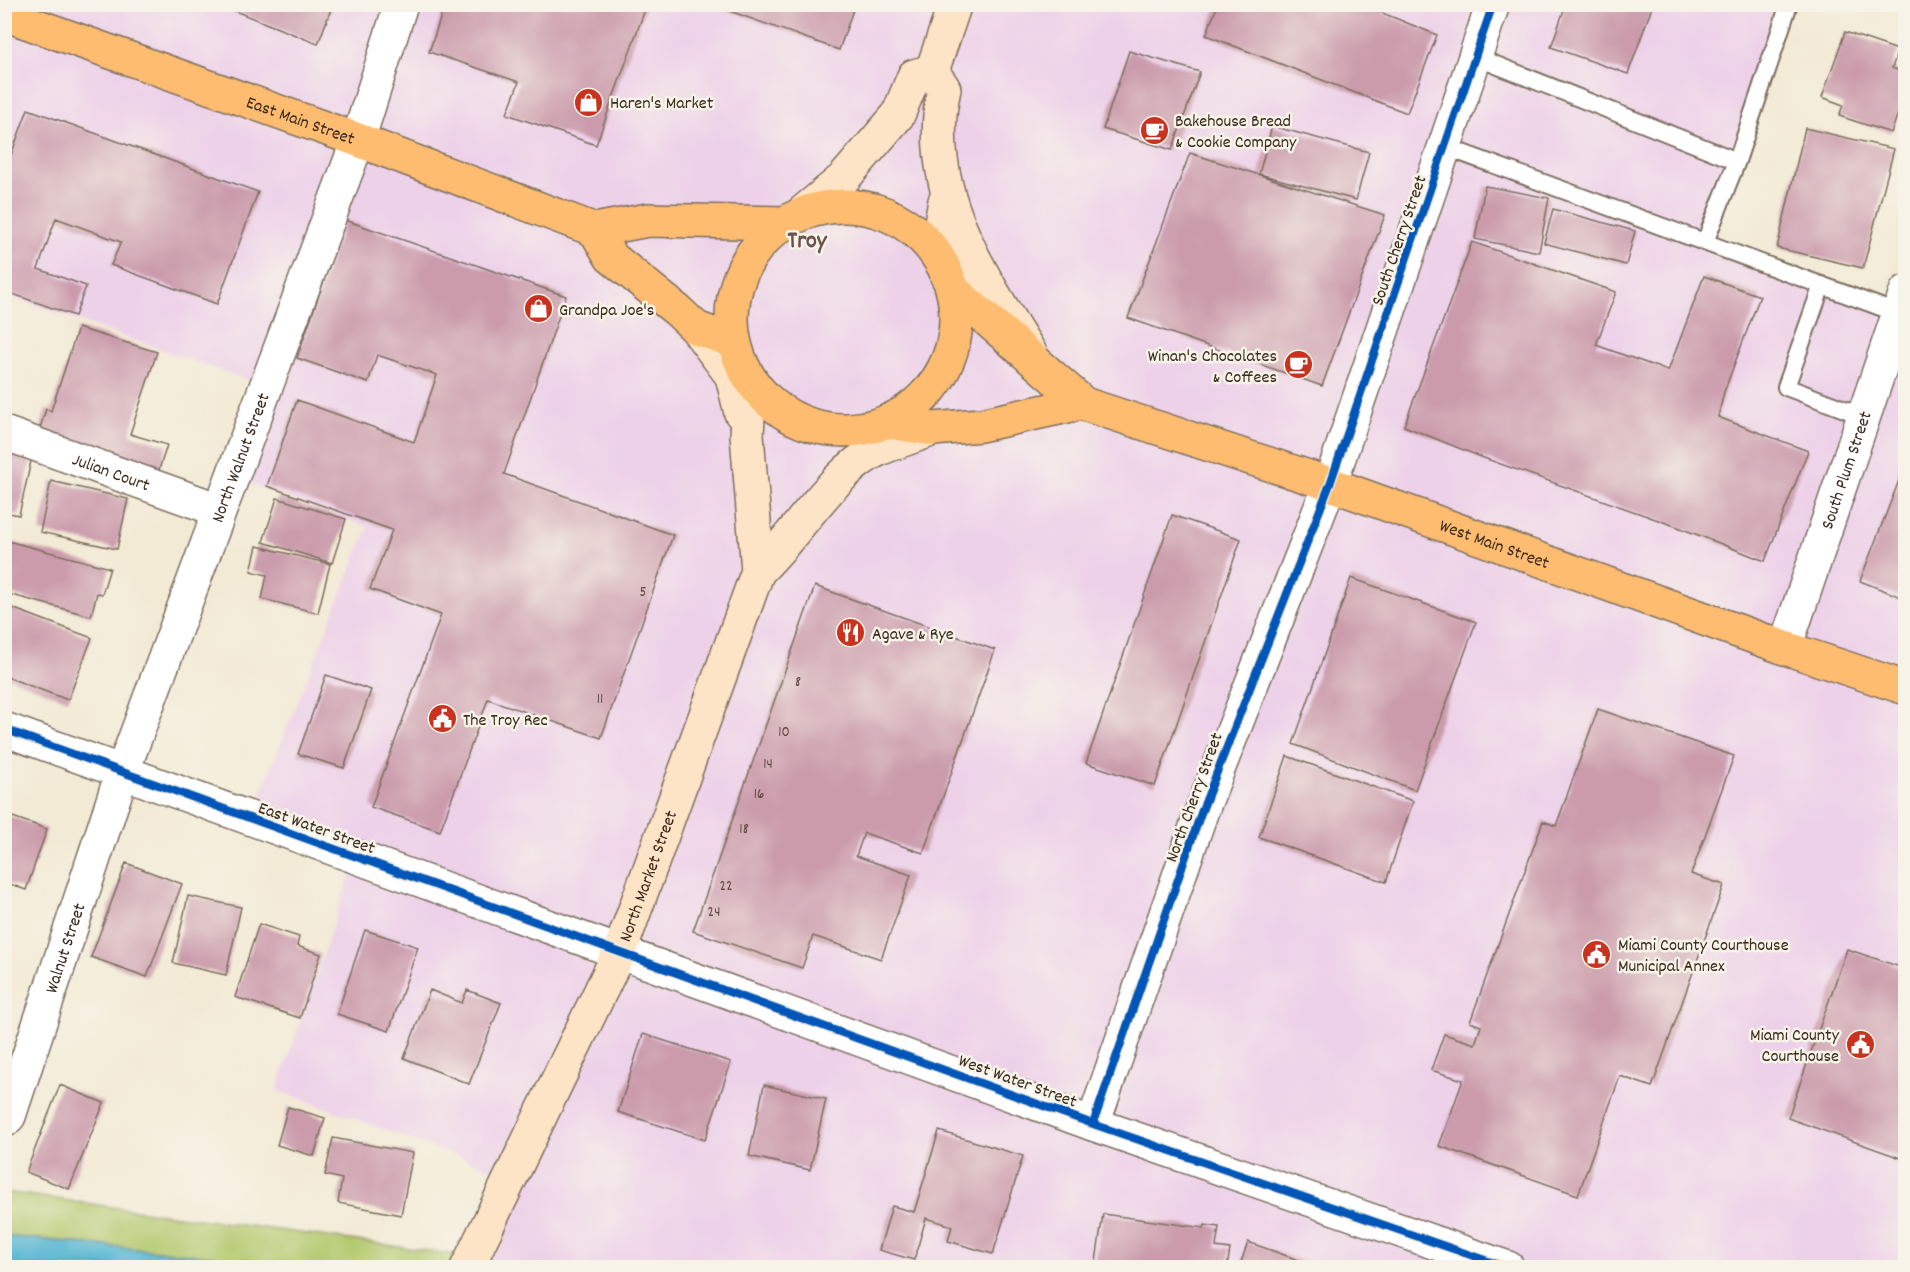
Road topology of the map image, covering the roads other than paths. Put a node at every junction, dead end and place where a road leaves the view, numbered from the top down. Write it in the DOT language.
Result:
graph roads {
  1 [pos="401,4"];
  2 [pos="955,4"];
  3 [pos="1493,4"];
  4 [pos="1789,4"];
  5 [pos="4,14"];
  6 [pos="1476,57"];
  7 [pos="932,71"];
  8 [pos="358,140"];
  9 [pos="1446,147"];
  10 [pos="1737,161"];
  11 [pos="947,187"];
  12 [pos="794,218"];
  13 [pos="595,230"];
  14 [pos="1705,242"];
  15 [pos="951,283"];
  16 [pos="1822,285"];
  17 [pos="1903,307"];
  18 [pos="696,328"];
  19 [pos="733,341"];
  20 [pos="1036,364"];
  21 [pos="750,381"];
  22 [pos="1082,403"];
  23 [pos="1863,416"];
  24 [pos="885,423"];
  25 [pos="933,429"];
  26 [pos="4,433"];
  27 [pos="747,435"];
  28 [pos="859,462"];
  29 [pos="1330,484"];
  30 [pos="219,510"];
  31 [pos="758,571"];
  32 [pos="1785,648"];
  33 [pos="1905,688"];
  34 [pos="4,729"];
  35 [pos="122,773"];
  36 [pos="620,951"];
  37 [pos="4,1121"];
  38 [pos="1094,1124"];
  39 [pos="467,1268"];
  40 [pos="1508,1268"];
  1 -- 8 [label="street, North Walnut Street"];
  2 -- 7 [label="main road"];
  3 -- 6 [label="street, South Cherry Street"];
  4 -- 10 [label="lane"];
  5 -- 8 [label="main road, East Main Street"];
  6 -- 9 [label="street, South Cherry Street"];
  6 -- 10 [label="lane"];
  7 -- 11 [label="main road"];
  7 -- 12 [label="main road"];
  8 -- 13 [label="main road, East Main Street"];
  8 -- 30 [label="street, North Walnut Street"];
  9 -- 14 [label="lane"];
  9 -- 29 [label="street, South Cherry Street"];
  10 -- 14 [label="lane"];
  11 -- 15 [label="main road"];
  11 -- 20 [label="main road"];
  12 -- 13 [label="main road"];
  12 -- 15 [label="main road"];
  12 -- 19 [label="main road"];
  13 -- 18 [label="main road"];
  14 -- 16 [label="lane"];
  15 -- 20 [label="main road"];
  15 -- 24 [label="main road"];
  16 -- 17 [label="lane"];
  16 -- 23 [label="lane"];
  17 -- 23 [label="street, South Plum Street"];
  18 -- 19 [label="main road"];
  18 -- 27 [label="main road"];
  19 -- 21 [label="main road"];
  20 -- 22 [label="main road"];
  21 -- 24 [label="main road"];
  21 -- 27 [label="main road"];
  22 -- 25 [label="main road"];
  22 -- 29 [label="main road, West Main Street"];
  23 -- 32 [label="street, South Plum Street"];
  24 -- 25 [label="main road"];
  24 -- 28 [label="main road"];
  25 -- 28 [label="main road"];
  26 -- 30 [label="street, Julian Court"];
  27 -- 31 [label="main road"];
  28 -- 31 [label="main road"];
  29 -- 32 [label="main road, West Main Street"];
  29 -- 38 [label="street, North Cherry Street"];
  30 -- 35 [label="street, North Walnut Street"];
  31 -- 36 [label="main road, North Market Street"];
  32 -- 33 [label="main road, West Main Street"];
  34 -- 35 [label="street, East Water Street"];
  35 -- 36 [label="street, East Water Street"];
  35 -- 37 [label="street, Walnut Street"];
  36 -- 38 [label="street, West Water Street"];
  36 -- 39 [label="main road, North Market Street"];
  38 -- 40 [label="street, West Water Street"];
}
